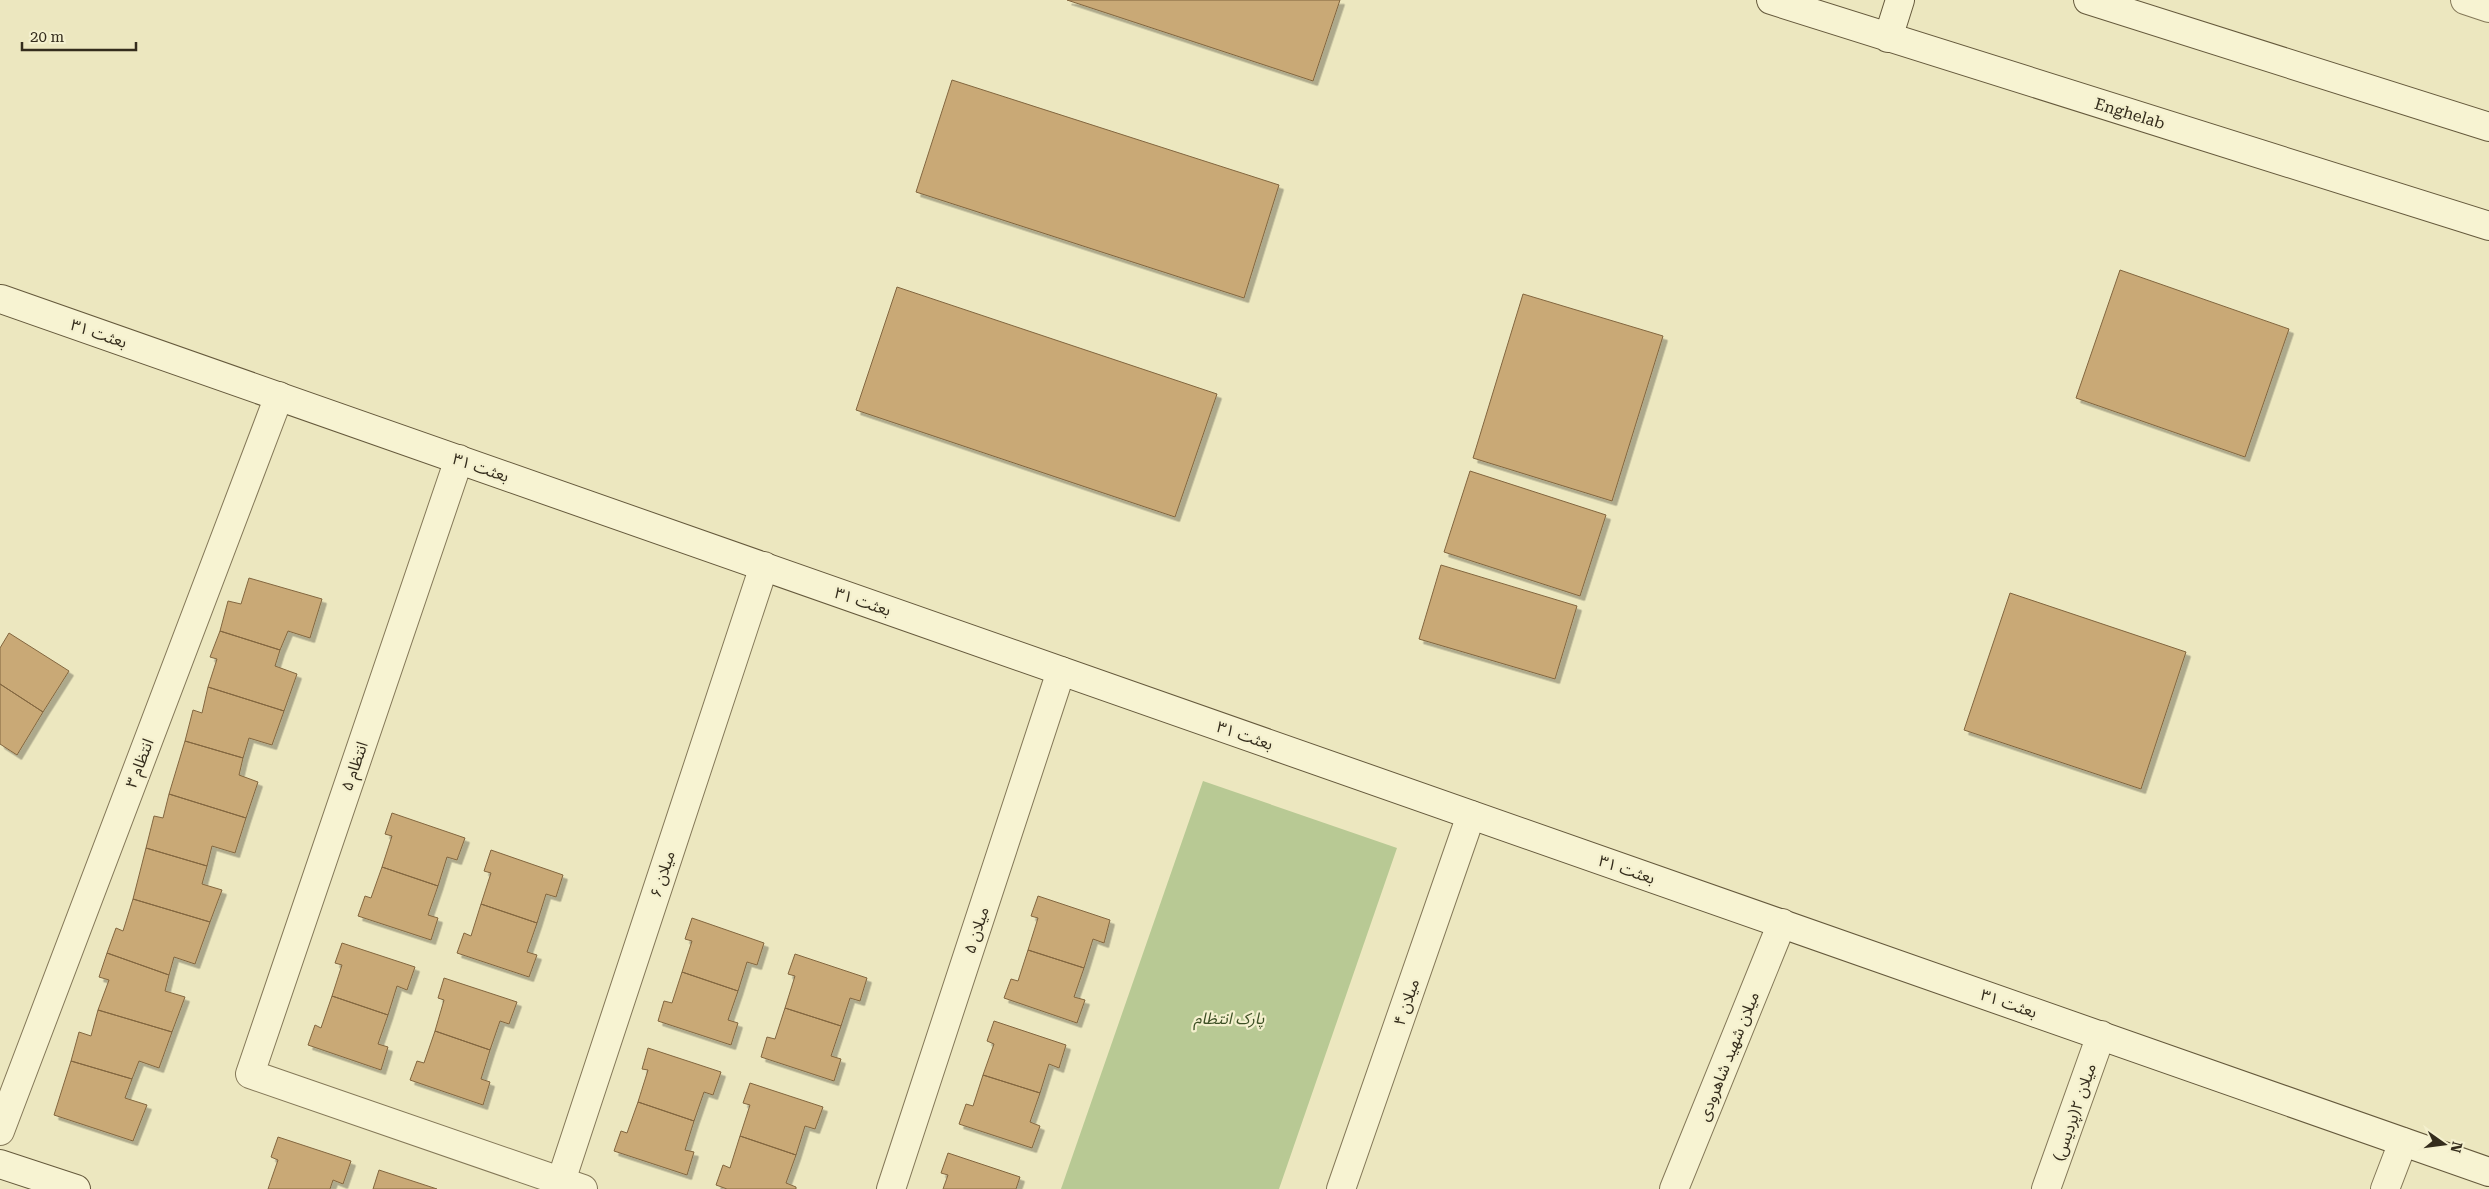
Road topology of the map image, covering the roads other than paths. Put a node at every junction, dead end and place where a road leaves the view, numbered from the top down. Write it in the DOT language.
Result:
graph roads {
  1 [pos="1771,0"];
  2 [pos="1900,0"];
  3 [pos="2088,0"];
  4 [pos="2465,0"];
  5 [pos="2489,8"];
  6 [pos="1888,38"];
  7 [pos="2489,127"];
  8 [pos="2489,226"];
  9 [pos="0,300"];
  10 [pos="279,396"];
  11 [pos="459,459"];
  12 [pos="764,566"];
  13 [pos="1061,671"];
  14 [pos="1471,814"];
  15 [pos="1782,923"];
  16 [pos="2101,1035"];
  17 [pos="0,1131"];
  18 [pos="2403,1142"];
  19 [pos="0,1164"];
  20 [pos="2489,1172"];
  21 [pos="572,1185"];
  22 [pos="76,1189"];
  23 [pos="891,1189"];
  24 [pos="1341,1189"];
  25 [pos="1674,1189"];
  26 [pos="2046,1189"];
  27 [pos="2384,1189"];
  1 -- 6 [label="street, Enghelab"];
  2 -- 6 [label="street"];
  3 -- 7 [label="street"];
  4 -- 5 [label="street"];
  6 -- 8 [label="street, Enghelab"];
  9 -- 10 [label="street, بعثت ۳۱"];
  10 -- 11 [label="street, بعثت ۳۱"];
  10 -- 17 [label="street, انتظام ۳"];
  11 -- 12 [label="street, بعثت ۳۱"];
  11 -- 21 [label="street, انتظام ۵"];
  12 -- 13 [label="street, بعثت ۳۱"];
  12 -- 21 [label="street, میلان ۶"];
  13 -- 14 [label="street, بعثت ۳۱"];
  13 -- 23 [label="street, میلان ۵"];
  14 -- 15 [label="street, بعثت ۳۱"];
  14 -- 24 [label="street, میلان ۴"];
  15 -- 16 [label="street, بعثت ۳۱"];
  15 -- 25 [label="street, میلان شهید شاهرودی"];
  16 -- 18 [label="street, بعثت ۳۱"];
  16 -- 26 [label="street, میلان ۲(پردیس)"];
  18 -- 20 [label="street, بعثت ۳۱"];
  18 -- 27 [label="street"];
  19 -- 22 [label="street"];
}
